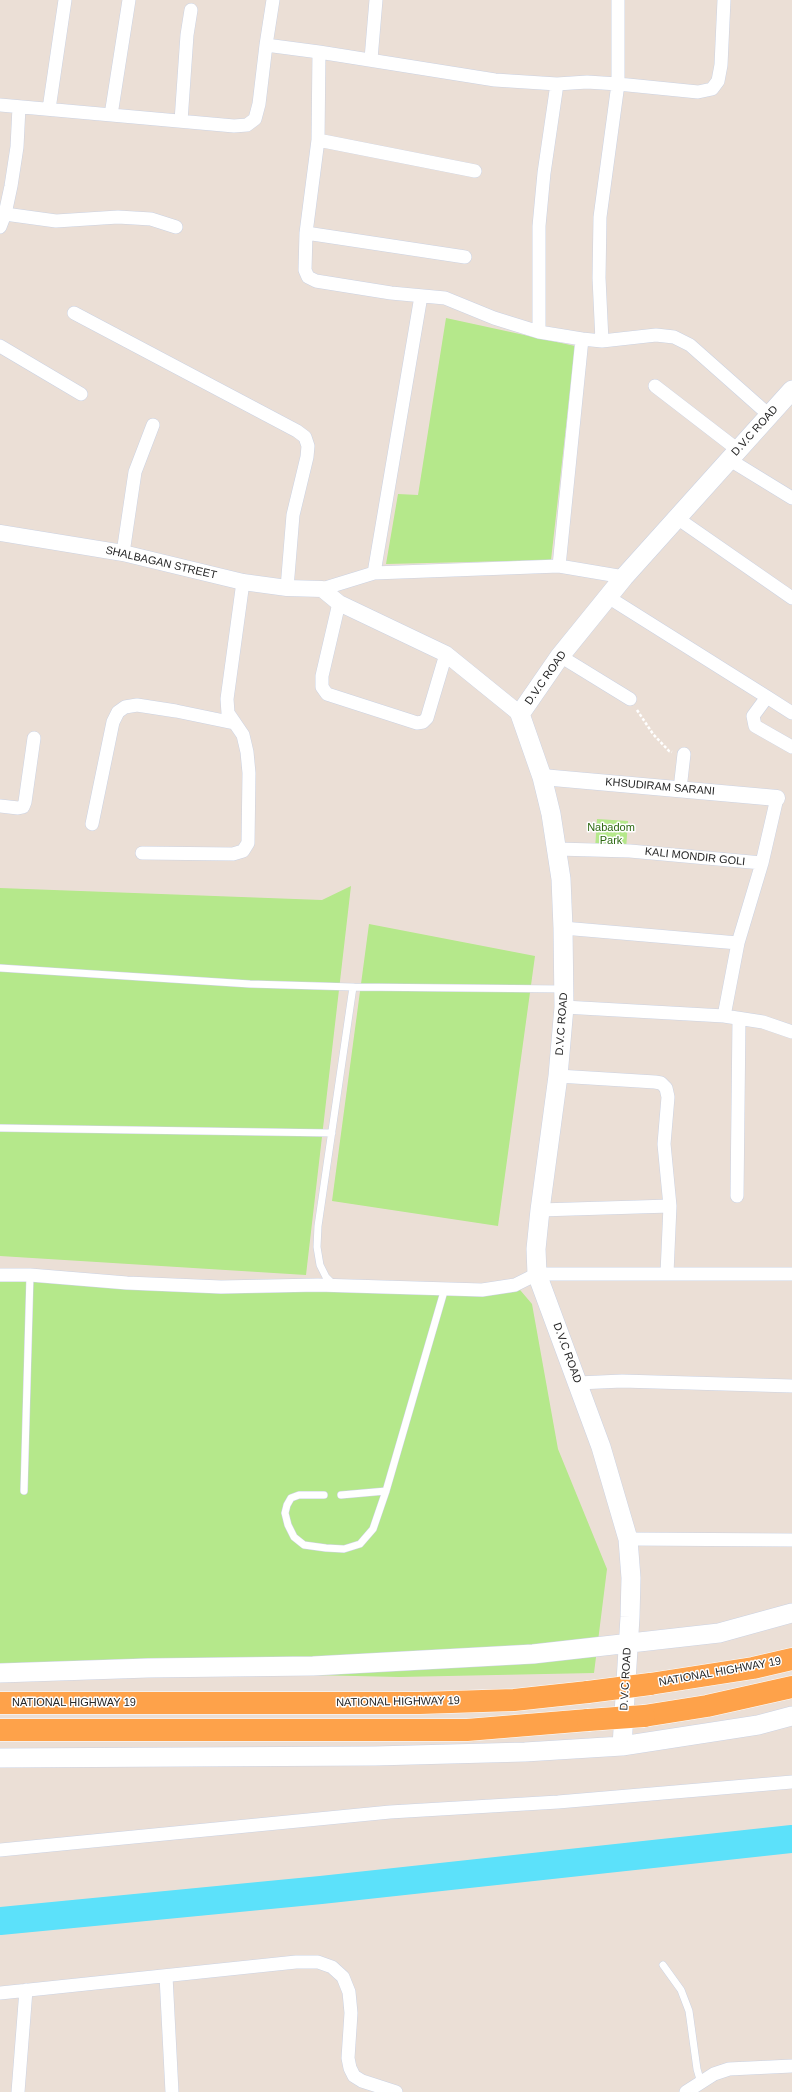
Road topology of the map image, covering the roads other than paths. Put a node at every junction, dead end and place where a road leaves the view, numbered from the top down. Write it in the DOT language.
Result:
graph roads {
  1 [pos="65,0"];
  2 [pos="129,0"];
  3 [pos="273,0"];
  4 [pos="376,0"];
  5 [pos="618,0"];
  6 [pos="724,0"];
  7 [pos="191,10"];
  8 [pos="266,45"];
  9 [pos="319,52"];
  10 [pos="371,59"];
  11 [pos="557,84"];
  12 [pos="618,84"];
  13 [pos="0,105"];
  14 [pos="19,107"];
  15 [pos="49,110"];
  16 [pos="111,115"];
  17 [pos="181,121"];
  18 [pos="318,140"];
  19 [pos="475,171"];
  20 [pos="5,214"];
  21 [pos="176,227"];
  22 [pos="0,228"];
  23 [pos="306,233"];
  24 [pos="465,257"];
  25 [pos="421,296"];
  26 [pos="74,313"];
  27 [pos="539,332"];
  28 [pos="582,339"];
  29 [pos="602,341"];
  30 [pos="0,346"];
  31 [pos="655,386"];
  32 [pos="792,390"];
  33 [pos="81,394"];
  34 [pos="769,415"];
  35 [pos="153,425"];
  36 [pos="734,455"];
  37 [pos="792,498"];
  38 [pos="677,518"];
  39 [pos="0,533"];
  40 [pos="123,553"];
  41 [pos="559,566"];
  42 [pos="374,573"];
  43 [pos="624,577"];
  44 [pos="242,582"];
  45 [pos="287,588"];
  46 [pos="322,590"];
  47 [pos="608,597"];
  48 [pos="792,598"];
  49 [pos="339,603"];
  50 [pos="446,654"];
  51 [pos="560,656"];
  52 [pos="766,696"];
  53 [pos="630,699"];
  54 [pos="792,713"];
  55 [pos="520,714"];
  56 [pos="234,723"];
  57 [pos="34,738"];
  58 [pos="792,747"];
  59 [pos="684,754"];
  60 [pos="542,777"];
  61 [pos="680,789"];
  62 [pos="778,798"];
  63 [pos="0,806"];
  64 [pos="92,824"];
  65 [pos="556,849"];
  66 [pos="142,854"];
  67 [pos="762,863"];
  68 [pos="563,928"];
  69 [pos="738,943"];
  70 [pos="0,968"];
  71 [pos="353,987"];
  72 [pos="564,998"];
  73 [pos="724,1016"];
  74 [pos="739,1019"];
  75 [pos="792,1032"];
  76 [pos="558,1076"];
  77 [pos="0,1128"];
  78 [pos="332,1133"];
  79 [pos="737,1196"];
  80 [pos="670,1206"];
  81 [pos="540,1210"];
  82 [pos="667,1273"];
  83 [pos="538,1274"];
  84 [pos="792,1274"];
  85 [pos="0,1275"];
  86 [pos="30,1275"];
  87 [pos="334,1285"];
  88 [pos="445,1288"];
  89 [pos="578,1383"];
  90 [pos="792,1386"];
  91 [pos="24,1491"];
  92 [pos="386,1491"];
  93 [pos="324,1495"];
  94 [pos="341,1495"];
  95 [pos="628,1539"];
  96 [pos="792,1540"];
  97 [pos="792,1613"];
  98 [pos="627,1644"];
  99 [pos="792,1659"];
  100 [pos="0,1673"];
  101 [pos="792,1687"];
  102 [pos="0,1703"];
  103 [pos="792,1716"];
  104 [pos="0,1730"];
  105 [pos="622,1746"];
  106 [pos="0,1758"];
  107 [pos="792,1782"];
  108 [pos="0,1850"];
  109 [pos="663,1965"];
  110 [pos="166,1976"];
  111 [pos="26,1990"];
  112 [pos="0,1993"];
  113 [pos="792,2066"];
  114 [pos="701,2083"];
  115 [pos="18,2092"];
  116 [pos="172,2092"];
  117 [pos="396,2092"];
  118 [pos="686,2092"];
  1 -- 15 [label="street"];
  2 -- 16 [label="street"];
  3 -- 8 [label="street"];
  4 -- 10 [label="street"];
  5 -- 12 [label="street"];
  6 -- 12 [label="street"];
  7 -- 17 [label="street"];
  8 -- 9 [label="street"];
  8 -- 17 [label="street"];
  9 -- 10 [label="street"];
  9 -- 18 [label="street"];
  10 -- 11 [label="street"];
  11 -- 12 [label="street"];
  11 -- 27 [label="street"];
  12 -- 29 [label="street"];
  13 -- 14 [label="street"];
  14 -- 15 [label="street"];
  14 -- 20 [label="street"];
  15 -- 16 [label="street"];
  16 -- 17 [label="street"];
  18 -- 19 [label="street"];
  18 -- 23 [label="street"];
  20 -- 21 [label="street"];
  20 -- 22 [label="street"];
  23 -- 24 [label="street"];
  23 -- 25 [label="street"];
  25 -- 27 [label="street"];
  25 -- 42 [label="street"];
  26 -- 45 [label="street"];
  27 -- 28 [label="street"];
  28 -- 29 [label="street"];
  28 -- 41 [label="street"];
  29 -- 34 [label="street"];
  30 -- 33 [label="street"];
  31 -- 36 [label="street"];
  32 -- 34 [label="main road, D.V.C ROAD"];
  34 -- 36 [label="main road, D.V.C ROAD"];
  35 -- 40 [label="street"];
  36 -- 37 [label="street"];
  36 -- 38 [label="main road, D.V.C ROAD"];
  38 -- 43 [label="main road, D.V.C ROAD"];
  38 -- 48 [label="street"];
  39 -- 40 [label="street, SHALBAGAN STREET"];
  40 -- 44 [label="street, SHALBAGAN STREET"];
  41 -- 42 [label="street"];
  41 -- 43 [label="street"];
  42 -- 46 [label="street"];
  43 -- 47 [label="main road, D.V.C ROAD"];
  44 -- 45 [label="street, SHALBAGAN STREET"];
  44 -- 56 [label="street"];
  45 -- 46 [label="street, SHALBAGAN STREET"];
  46 -- 49 [label="street"];
  47 -- 51 [label="main road, D.V.C ROAD"];
  47 -- 52 [label="street"];
  49 -- 50 [label="street"];
  49 -- 50 [label="street"];
  50 -- 55 [label="street"];
  51 -- 53 [label="street"];
  51 -- 55 [label="main road, D.V.C ROAD"];
  52 -- 54 [label="street"];
  52 -- 58 [label="street"];
  55 -- 60 [label="main road, D.V.C ROAD"];
  56 -- 64 [label="street"];
  56 -- 66 [label="street"];
  57 -- 63 [label="street"];
  59 -- 61 [label="street"];
  60 -- 61 [label="street, KHSUDIRAM SARANI"];
  60 -- 65 [label="main road, D.V.C ROAD"];
  61 -- 62 [label="street, KHSUDIRAM SARANI"];
  62 -- 67 [label="street"];
  65 -- 67 [label="street, KALI MONDIR GOLI"];
  65 -- 68 [label="main road, D.V.C ROAD"];
  67 -- 69 [label="street"];
  68 -- 69 [label="street"];
  68 -- 72 [label="main road, D.V.C ROAD"];
  69 -- 73 [label="street"];
  70 -- 71 [label="lane"];
  71 -- 72 [label="lane"];
  71 -- 78 [label="lane"];
  72 -- 73 [label="street"];
  72 -- 76 [label="main road, D.V.C ROAD"];
  73 -- 74 [label="street"];
  74 -- 75 [label="street"];
  74 -- 79 [label="street"];
  76 -- 80 [label="street"];
  76 -- 81 [label="main road, D.V.C ROAD"];
  77 -- 78 [label="lane"];
  78 -- 87 [label="lane"];
  80 -- 81 [label="street"];
  80 -- 82 [label="street"];
  81 -- 83 [label="main road, D.V.C ROAD"];
  82 -- 83 [label="street"];
  82 -- 84 [label="street"];
  83 -- 88 [label="street"];
  83 -- 89 [label="main road, D.V.C ROAD"];
  85 -- 86 [label="street"];
  86 -- 87 [label="street"];
  86 -- 91 [label="lane"];
  87 -- 88 [label="street"];
  88 -- 92 [label="lane"];
  89 -- 90 [label="street"];
  89 -- 95 [label="main road, D.V.C ROAD"];
  92 -- 93 [label="lane"];
  92 -- 94 [label="lane"];
  95 -- 96 [label="street"];
  95 -- 98 [label="main road, D.V.C ROAD"];
  97 -- 98 [label="main road"];
  98 -- 100 [label="main road"];
  98 -- 105 [label="main road, D.V.C ROAD"];
  99 -- 102 [label="highway, NATIONAL HIGHWAY 19, bridge"];
  101 -- 104 [label="highway, bridge"];
  103 -- 105 [label="main road"];
  105 -- 106 [label="main road"];
  107 -- 108 [label="street"];
  109 -- 114 [label="lane"];
  110 -- 111 [label="street"];
  110 -- 116 [label="street"];
  110 -- 117 [label="street"];
  111 -- 112 [label="street"];
  111 -- 115 [label="street"];
  113 -- 114 [label="street"];
  114 -- 118 [label="street"];
}
